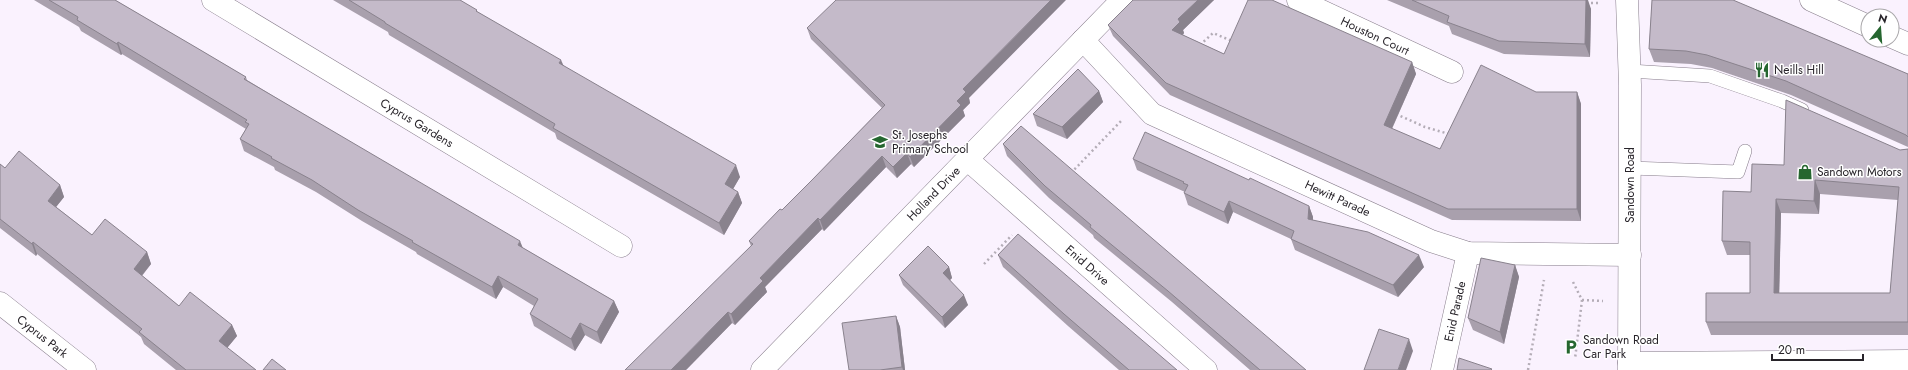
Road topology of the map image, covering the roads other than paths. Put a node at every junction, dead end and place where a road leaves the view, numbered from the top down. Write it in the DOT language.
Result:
graph roads {
  1 [pos="213,0"];
  2 [pos="1122,0"];
  3 [pos="1298,0"];
  4 [pos="1811,0"];
  5 [pos="1627,2"];
  6 [pos="1860,22"];
  7 [pos="1083,40"];
  8 [pos="1452,72"];
  9 [pos="1630,72"];
  10 [pos="1817,116"];
  11 [pos="1745,151"];
  12 [pos="968,160"];
  13 [pos="1631,168"];
  14 [pos="621,246"];
  15 [pos="1468,253"];
  16 [pos="1630,256"];
  17 [pos="0,303"];
  18 [pos="1908,360"];
  19 [pos="1629,366"];
  20 [pos="1730,366"];
  21 [pos="85,370"];
  22 [pos="763,370"];
  23 [pos="1206,370"];
  24 [pos="1442,370"];
  1 -- 14 [label="street, Cyprus Gardens"];
  2 -- 7 [label="street, Holland Drive"];
  3 -- 8 [label="street, Houston Court"];
  4 -- 6 [label="street"];
  5 -- 9 [label="street, Sandown Road"];
  7 -- 12 [label="street, Holland Drive"];
  7 -- 15 [label="street, Hewitt Parade"];
  9 -- 10 [label="lane"];
  9 -- 13 [label="street, Sandown Road"];
  11 -- 13 [label="lane"];
  12 -- 22 [label="street, Holland Drive"];
  12 -- 23 [label="street, Enid Drive"];
  13 -- 16 [label="street, Sandown Road"];
  15 -- 16 [label="street, Hewitt Parade"];
  15 -- 24 [label="street, Enid Parade"];
  16 -- 19 [label="street, Sandown Road"];
  17 -- 21 [label="street, Cyprus Park"];
  18 -- 20 [label="street"];
  19 -- 20 [label="street"];
}
